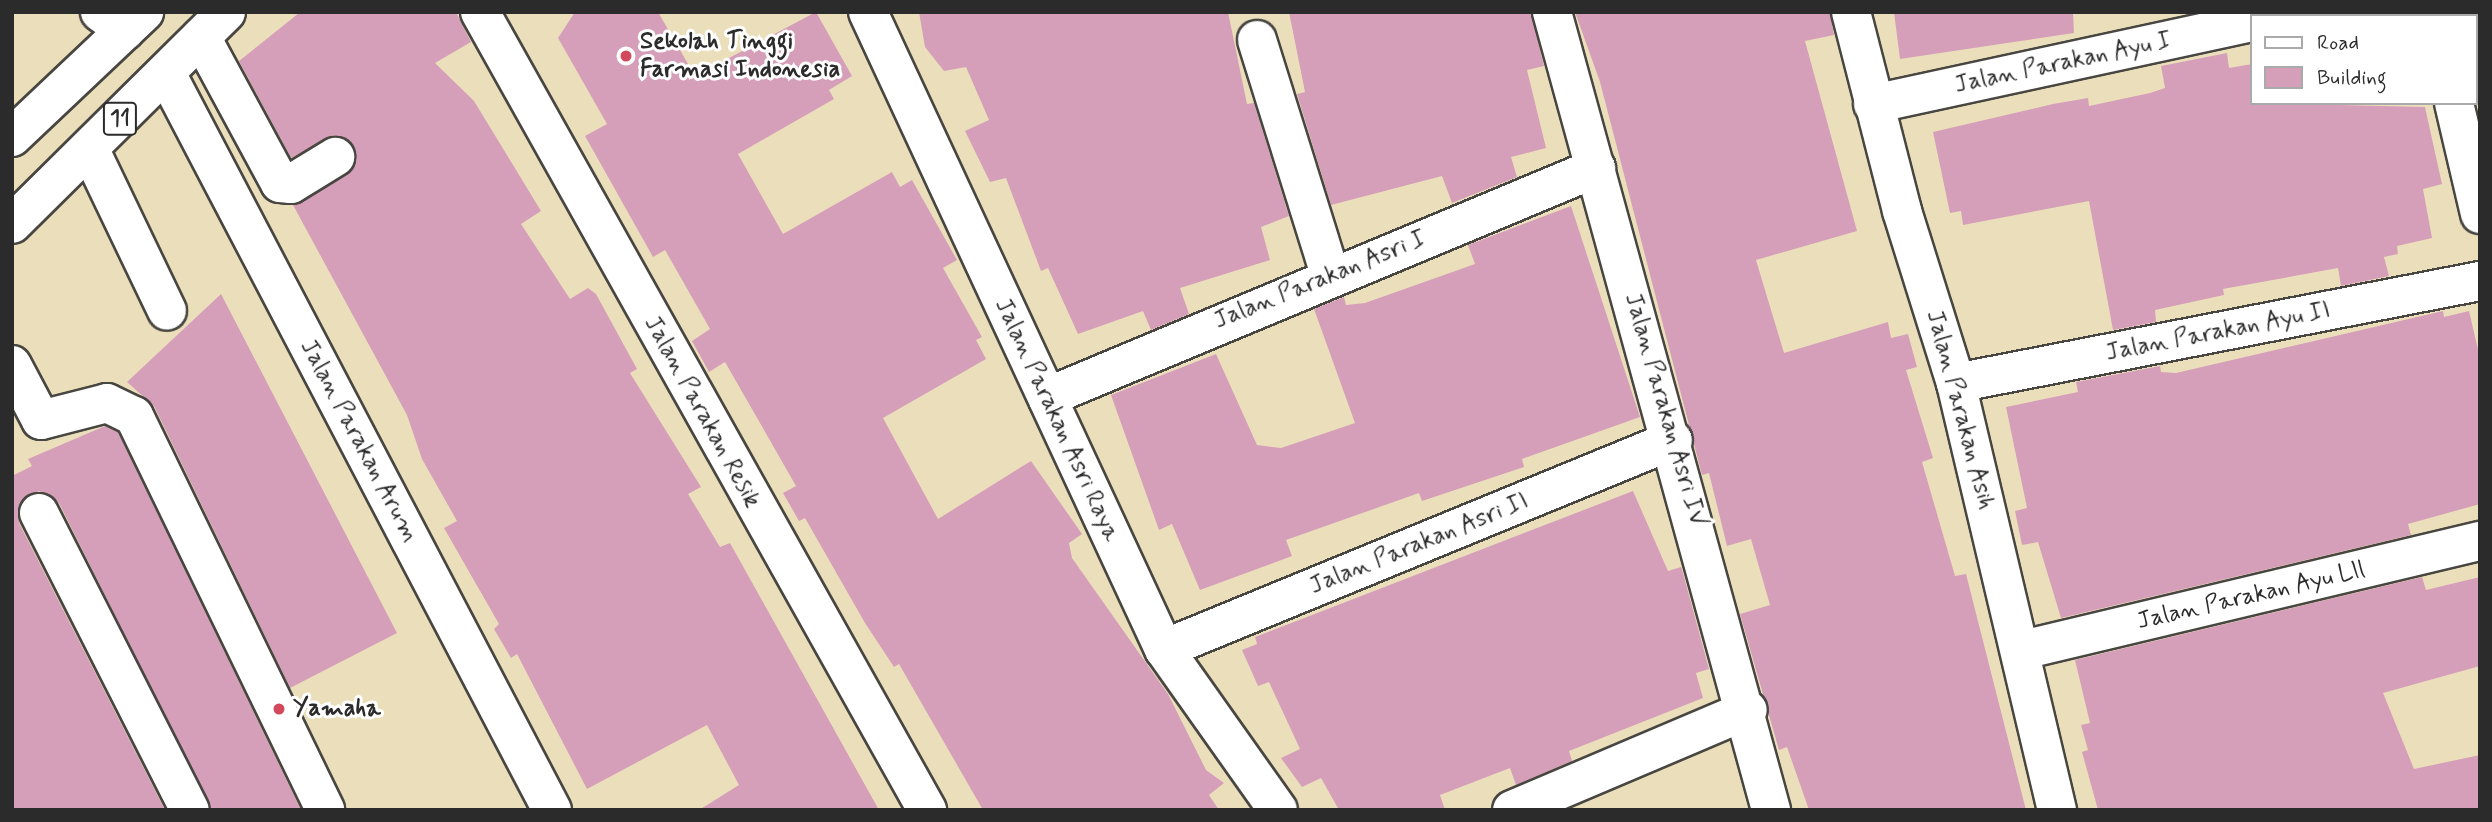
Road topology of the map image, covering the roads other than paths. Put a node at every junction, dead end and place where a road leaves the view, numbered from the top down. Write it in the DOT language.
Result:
graph roads {
  1 [pos="480,12"];
  2 [pos="868,12"];
  3 [pos="1552,12"];
  4 [pos="1851,12"];
  5 [pos="123,18"];
  6 [pos="2250,22"];
  7 [pos="214,24"];
  8 [pos="1257,40"];
  9 [pos="166,73"];
  10 [pos="1873,104"];
  11 [pos="2454,105"];
  12 [pos="15,127"];
  13 [pos="90,150"];
  14 [pos="335,157"];
  15 [pos="1597,168"];
  16 [pos="2480,214"];
  17 [pos="12,224"];
  18 [pos="1330,275"];
  19 [pos="2480,281"];
  20 [pos="167,311"];
  21 [pos="12,365"];
  22 [pos="1956,383"];
  23 [pos="1046,397"];
  24 [pos="1674,440"];
  25 [pos="39,513"];
  26 [pos="2480,541"];
  27 [pos="1164,649"];
  28 [pos="2022,650"];
  29 [pos="1748,710"];
  30 [pos="190,810"];
  31 [pos="325,810"];
  32 [pos="552,810"];
  33 [pos="927,810"];
  34 [pos="1278,810"];
  35 [pos="1511,810"];
  36 [pos="1772,810"];
  37 [pos="2057,810"];
  1 -- 33 [label="main road, Jalan Parakan Resik"];
  2 -- 23 [label="main road, Jalan Parakan Asri Raya"];
  3 -- 15 [label="main road, Jalan Parakan Asri IV"];
  4 -- 10 [label="main road, Jalan Parakan Asih"];
  5 -- 12 [label="main road, 11"];
  6 -- 10 [label="main road, Jalan Parakan Ayu I"];
  7 -- 9 [label="main road, 11"];
  7 -- 14 [label="main road"];
  8 -- 18 [label="main road"];
  9 -- 13 [label="main road, 11"];
  9 -- 32 [label="main road, Jalan Parakan Arum"];
  10 -- 22 [label="main road, Jalan Parakan Asih"];
  11 -- 16 [label="main road"];
  13 -- 17 [label="main road, 11"];
  13 -- 20 [label="main road"];
  15 -- 18 [label="main road, Jalan Parakan Asri I"];
  15 -- 24 [label="main road, Jalan Parakan Asri IV"];
  18 -- 23 [label="main road, Jalan Parakan Asri I"];
  19 -- 22 [label="main road, Jalan Parakan Ayu II"];
  21 -- 31 [label="main road"];
  22 -- 28 [label="main road, Jalan Parakan Asih"];
  23 -- 27 [label="main road, Jalan Parakan Asri Raya"];
  24 -- 27 [label="main road, Jalan Parakan Asri II"];
  24 -- 29 [label="main road, Jalan Parakan Asri IV"];
  25 -- 30 [label="main road"];
  26 -- 28 [label="main road, Jalan Parakan Ayu Lll"];
  27 -- 34 [label="main road, Jalan Parakan Asri Raya"];
  28 -- 37 [label="main road, Jalan Parakan Asih"];
  29 -- 35 [label="main road"];
  29 -- 36 [label="main road, Jalan Parakan Asri IV"];
}
